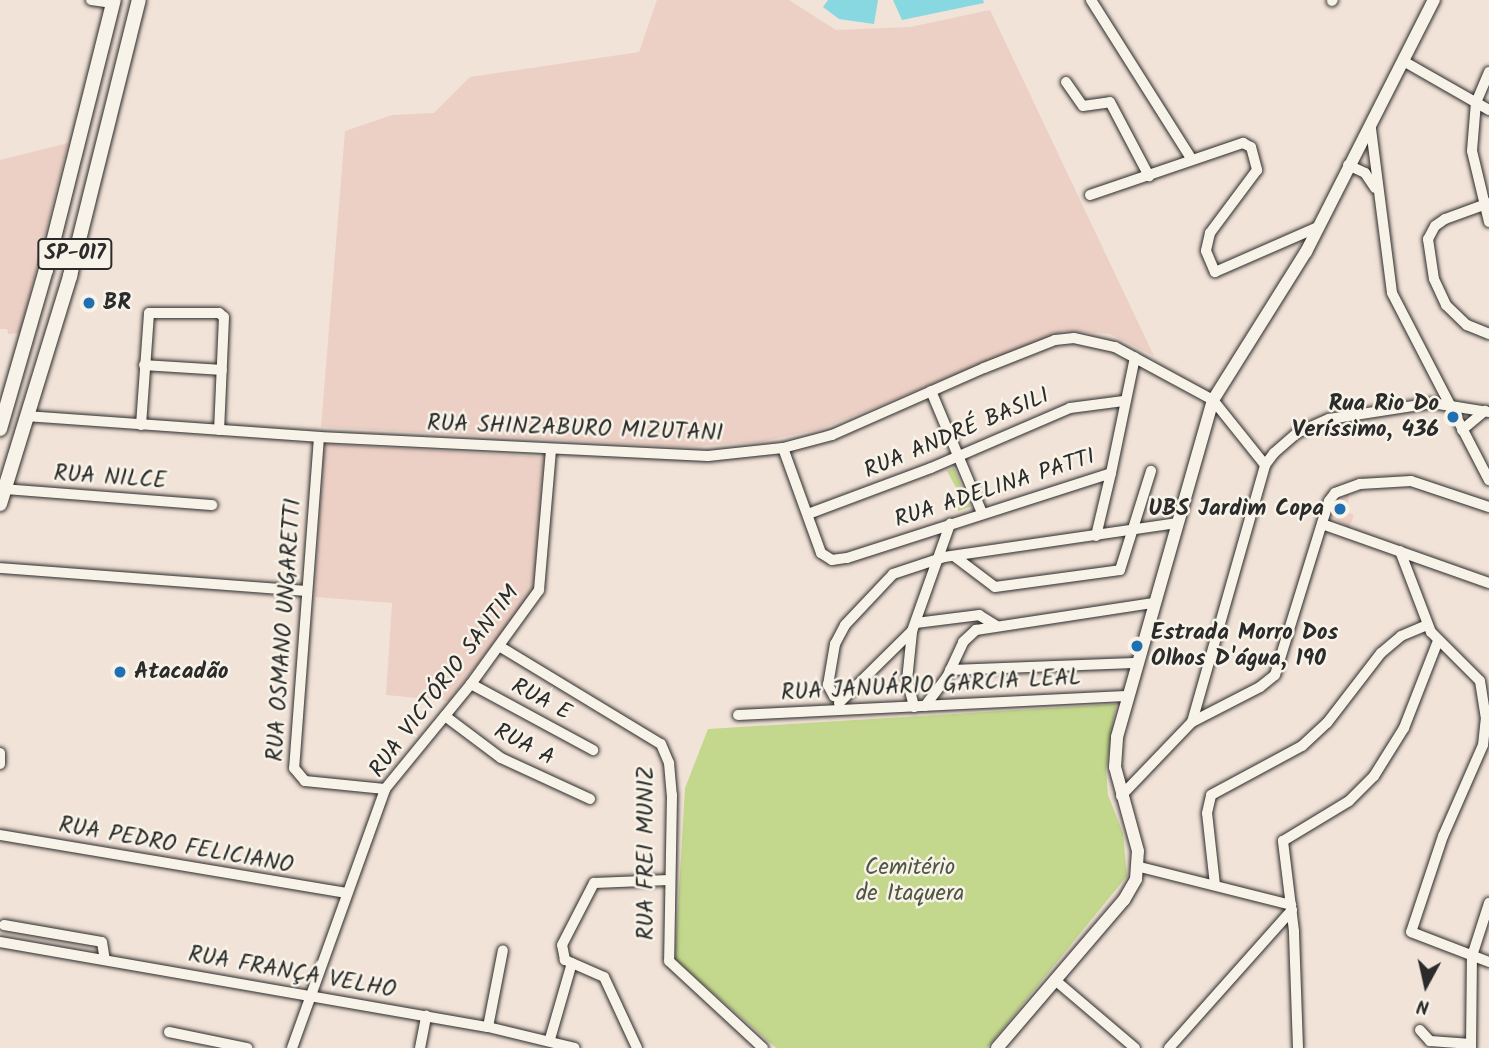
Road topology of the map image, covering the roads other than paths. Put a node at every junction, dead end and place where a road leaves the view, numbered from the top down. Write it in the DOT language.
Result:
graph roads {
  1 [pos="91,0"];
  2 [pos="139,0"];
  3 [pos="1091,0"];
  4 [pos="1434,0"];
  5 [pos="114,1"];
  6 [pos="1405,62"];
  7 [pos="1489,72"];
  8 [pos="1066,82"];
  9 [pos="1476,102"];
  10 [pos="1489,110"];
  11 [pos="1371,130"];
  12 [pos="1192,160"];
  13 [pos="1348,165"];
  14 [pos="1150,176"];
  15 [pos="1377,191"];
  16 [pos="1090,195"];
  17 [pos="1486,205"];
  18 [pos="1489,222"];
  19 [pos="1318,227"];
  20 [pos="1288,241"];
  21 [pos="1306,252"];
  22 [pos="1489,334"];
  23 [pos="1135,357"];
  24 [pos="144,365"];
  25 [pos="222,370"];
  26 [pos="931,391"];
  27 [pos="1213,400"];
  28 [pos="1124,401"];
  29 [pos="1450,404"];
  30 [pos="1487,412"];
  31 [pos="27,416"];
  32 [pos="141,425"];
  33 [pos="0,429"];
  34 [pos="219,430"];
  35 [pos="1462,430"];
  36 [pos="319,437"];
  37 [pos="783,448"];
  38 [pos="551,450"];
  39 [pos="958,457"];
  40 [pos="1265,465"];
  41 [pos="1151,471"];
  42 [pos="1111,473"];
  43 [pos="1489,480"];
  44 [pos="5,489"];
  45 [pos="0,504"];
  46 [pos="212,505"];
  47 [pos="1489,507"];
  48 [pos="982,513"];
  49 [pos="808,514"];
  50 [pos="1177,523"];
  51 [pos="950,524"];
  52 [pos="1322,524"];
  53 [pos="1135,530"];
  54 [pos="1096,536"];
  55 [pos="1400,551"];
  56 [pos="954,556"];
  57 [pos="937,559"];
  58 [pos="0,568"];
  59 [pos="1489,583"];
  60 [pos="305,591"];
  61 [pos="1152,603"];
  62 [pos="995,625"];
  63 [pos="1427,625"];
  64 [pos="914,627"];
  65 [pos="1438,641"];
  66 [pos="499,646"];
  67 [pos="1135,663"];
  68 [pos="950,670"];
  69 [pos="471,684"];
  70 [pos="1126,696"];
  71 [pos="838,697"];
  72 [pos="919,706"];
  73 [pos="835,710"];
  74 [pos="738,715"];
  75 [pos="445,716"];
  76 [pos="1192,722"];
  77 [pos="593,750"];
  78 [pos="0,753"];
  79 [pos="0,764"];
  80 [pos="385,789"];
  81 [pos="1121,796"];
  82 [pos="590,799"];
  83 [pos="0,835"];
  84 [pos="1140,867"];
  85 [pos="669,880"];
  86 [pos="1215,885"];
  87 [pos="346,893"];
  88 [pos="1489,903"];
  89 [pos="1291,907"];
  90 [pos="4,925"];
  91 [pos="0,942"];
  92 [pos="503,950"];
  93 [pos="1472,956"];
  94 [pos="105,960"];
  95 [pos="1489,962"];
  96 [pos="572,963"];
  97 [pos="1055,980"];
  98 [pos="311,996"];
  99 [pos="426,1016"];
  100 [pos="488,1027"];
  101 [pos="1420,1030"];
  102 [pos="169,1032"];
  103 [pos="550,1039"];
  104 [pos="1471,1046"];
  105 [pos="247,1048"];
  106 [pos="292,1048"];
  107 [pos="419,1048"];
  108 [pos="575,1048"];
  109 [pos="637,1048"];
  110 [pos="763,1048"];
  111 [pos="997,1048"];
  112 [pos="1135,1048"];
  113 [pos="1169,1048"];
  114 [pos="1298,1048"];
  1 -- 5 [label="street"];
  2 -- 31 [label="highway, SP-017"];
  3 -- 12 [label="street"];
  4 -- 6 [label="main road"];
  5 -- 33 [label="highway, SP-017"];
  6 -- 9 [label="street"];
  6 -- 11 [label="main road"];
  7 -- 9 [label="street"];
  8 -- 14 [label="street"];
  9 -- 10 [label="street"];
  9 -- 17 [label="street"];
  11 -- 13 [label="main road"];
  11 -- 15 [label="street"];
  12 -- 14 [label="street"];
  12 -- 20 [label="street"];
  13 -- 15 [label="street"];
  13 -- 19 [label="main road"];
  14 -- 16 [label="street"];
  15 -- 29 [label="street"];
  17 -- 18 [label="street"];
  17 -- 22 [label="street"];
  19 -- 20 [label="street"];
  19 -- 21 [label="main road"];
  20 -- 21 [label="street"];
  21 -- 27 [label="main road"];
  23 -- 26 [label="street, RUA SHINZABURO MIZUTANI"];
  23 -- 27 [label="street, RUA SHINZABURO MIZUTANI"];
  23 -- 28 [label="street, RUA ADELINA PATTI"];
  24 -- 25 [label="street"];
  24 -- 25 [label="street"];
  24 -- 32 [label="street"];
  25 -- 34 [label="street"];
  26 -- 37 [label="street, RUA SHINZABURO MIZUTANI"];
  26 -- 39 [label="street"];
  27 -- 40 [label="street, RUA SHINZABURO MIZUTANI"];
  27 -- 50 [label="main road"];
  28 -- 39 [label="street, RUA ANDRÉ BASILI"];
  28 -- 42 [label="street, RUA ADELINA PATTI"];
  29 -- 30 [label="street"];
  29 -- 35 [label="street"];
  29 -- 40 [label="street"];
  30 -- 35 [label="street"];
  31 -- 32 [label="street, RUA SHINZABURO MIZUTANI"];
  31 -- 44 [label="highway, SP-017"];
  32 -- 34 [label="street, RUA SHINZABURO MIZUTANI"];
  34 -- 36 [label="street, RUA SHINZABURO MIZUTANI"];
  35 -- 43 [label="street"];
  36 -- 38 [label="street, RUA SHINZABURO MIZUTANI"];
  36 -- 60 [label="street, RUA OSMANO UNGARETTI"];
  37 -- 38 [label="street, RUA SHINZABURO MIZUTANI"];
  37 -- 49 [label="street"];
  38 -- 66 [label="street, RUA VICTÓRIO SANTIM"];
  39 -- 48 [label="street"];
  39 -- 49 [label="street, RUA ANDRÉ BASILI"];
  40 -- 76 [label="street"];
  41 -- 53 [label="street"];
  42 -- 48 [label="street, RUA ADELINA PATTI"];
  42 -- 54 [label="street"];
  44 -- 45 [label="highway, SP-017"];
  44 -- 46 [label="street, RUA NILCE"];
  47 -- 52 [label="street"];
  48 -- 51 [label="street, RUA ADELINA PATTI"];
  49 -- 51 [label="street, RUA ADELINA PATTI"];
  50 -- 53 [label="street"];
  50 -- 61 [label="main road"];
  51 -- 57 [label="street"];
  52 -- 55 [label="street"];
  52 -- 76 [label="street"];
  53 -- 54 [label="street"];
  53 -- 56 [label="street"];
  54 -- 56 [label="street"];
  55 -- 59 [label="street"];
  55 -- 63 [label="street"];
  56 -- 57 [label="street"];
  57 -- 64 [label="street"];
  57 -- 71 [label="street"];
  58 -- 60 [label="street"];
  60 -- 80 [label="street, RUA OSMANO UNGARETTI"];
  61 -- 62 [label="street"];
  61 -- 67 [label="main road"];
  62 -- 64 [label="street"];
  62 -- 68 [label="street"];
  63 -- 65 [label="street"];
  63 -- 86 [label="street"];
  64 -- 71 [label="street"];
  64 -- 72 [label="street"];
  65 -- 89 [label="street"];
  65 -- 93 [label="street"];
  66 -- 69 [label="street, RUA VICTÓRIO SANTIM"];
  66 -- 85 [label="street, RUA FREI MUNIZ"];
  67 -- 68 [label="street"];
  67 -- 70 [label="main road"];
  68 -- 72 [label="street"];
  69 -- 75 [label="street, RUA VICTÓRIO SANTIM"];
  69 -- 77 [label="street, RUA E"];
  70 -- 72 [label="street, RUA JANUÁRIO GARCIA LEAL"];
  70 -- 81 [label="main road"];
  71 -- 73 [label="street"];
  72 -- 73 [label="street, RUA JANUÁRIO GARCIA LEAL"];
  73 -- 74 [label="street, RUA JANUÁRIO GARCIA LEAL"];
  75 -- 80 [label="street, RUA VICTÓRIO SANTIM"];
  75 -- 82 [label="street, RUA A"];
  76 -- 81 [label="street"];
  78 -- 79 [label="street"];
  80 -- 87 [label="street, RUA VICTÓRIO SANTIM"];
  81 -- 84 [label="main road"];
  83 -- 87 [label="street, RUA PEDRO FELICIANO"];
  84 -- 86 [label="street"];
  84 -- 97 [label="main road"];
  85 -- 96 [label="street"];
  85 -- 110 [label="street, RUA FREI MUNIZ"];
  86 -- 89 [label="street"];
  87 -- 98 [label="street, RUA VICTÓRIO SANTIM"];
  88 -- 93 [label="street"];
  89 -- 113 [label="street"];
  89 -- 114 [label="street"];
  90 -- 94 [label="street"];
  91 -- 94 [label="street, RUA FRANÇA VELHO"];
  92 -- 100 [label="street"];
  93 -- 95 [label="street"];
  93 -- 104 [label="street"];
  94 -- 98 [label="street, RUA FRANÇA VELHO"];
  96 -- 103 [label="street"];
  96 -- 109 [label="street"];
  97 -- 111 [label="main road"];
  97 -- 112 [label="street"];
  98 -- 99 [label="street, RUA FRANÇA VELHO"];
  98 -- 106 [label="street, RUA VICTÓRIO SANTIM"];
  99 -- 100 [label="street, RUA FRANÇA VELHO"];
  99 -- 107 [label="street"];
  100 -- 103 [label="street, RUA FRANÇA VELHO"];
  101 -- 104 [label="street"];
  102 -- 105 [label="street"];
  103 -- 108 [label="street, RUA FRANÇA VELHO"];
}
